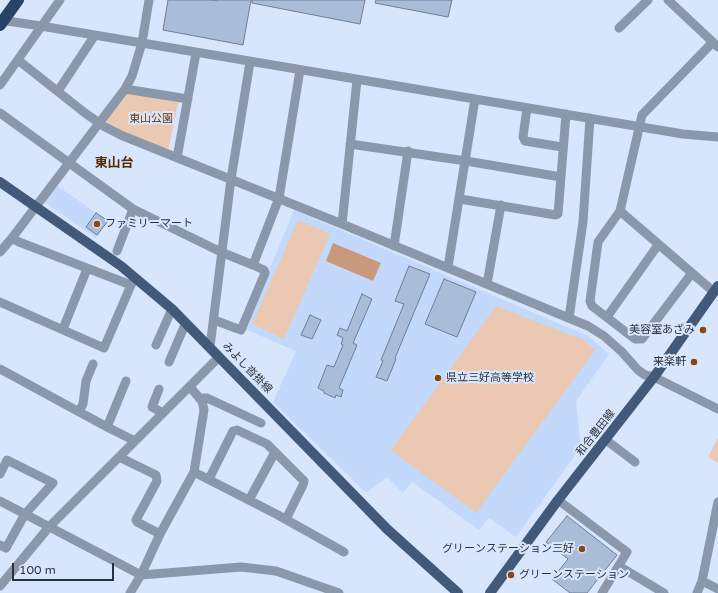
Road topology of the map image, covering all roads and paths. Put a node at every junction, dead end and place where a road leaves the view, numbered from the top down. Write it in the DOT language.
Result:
graph roads {
  1 [pos="18,0"];
  2 [pos="60,0"];
  3 [pos="149,0"];
  4 [pos="648,0"];
  5 [pos="668,0"];
  6 [pos="1,22"];
  7 [pos="41,26"];
  8 [pos="619,28"];
  9 [pos="95,35"];
  10 [pos="142,43"];
  11 [pos="715,44"];
  12 [pos="196,53"];
  13 [pos="18,60"];
  14 [pos="250,62"];
  15 [pos="300,70"];
  16 [pos="357,80"];
  17 [pos="0,84"];
  18 [pos="125,89"];
  19 [pos="58,90"];
  20 [pos="188,99"];
  21 [pos="475,99"];
  22 [pos="527,108"];
  23 [pos="0,113"];
  24 [pos="566,114"];
  25 [pos="590,118"];
  26 [pos="99,123"];
  27 [pos="639,126"];
  28 [pos="718,137"];
  29 [pos="350,144"];
  30 [pos="562,147"];
  31 [pos="408,151"];
  32 [pos="177,158"];
  33 [pos="466,160"];
  34 [pos="70,162"];
  35 [pos="561,177"];
  36 [pos="231,179"];
  37 [pos="0,182"];
  38 [pos="278,198"];
  39 [pos="460,198"];
  40 [pos="501,205"];
  41 [pos="36,207"];
  42 [pos="133,209"];
  43 [pos="620,211"];
  44 [pos="342,224"];
  45 [pos="12,238"];
  46 [pos="658,245"];
  47 [pos="394,246"];
  48 [pos="0,251"];
  49 [pos="117,251"];
  50 [pos="221,252"];
  51 [pos="253,265"];
  52 [pos="448,267"];
  53 [pos="87,269"];
  54 [pos="692,273"];
  55 [pos="133,281"];
  56 [pos="487,284"];
  57 [pos="716,289"];
  58 [pos="0,302"];
  59 [pos="172,310"];
  60 [pos="607,317"];
  61 [pos="569,318"];
  62 [pos="214,320"];
  63 [pos="187,325"];
  64 [pos="63,329"];
  65 [pos="156,345"];
  66 [pos="210,347"];
  67 [pos="219,357"];
  68 [pos="169,362"];
  69 [pos="93,364"];
  70 [pos="0,368"];
  71 [pos="654,377"];
  72 [pos="126,381"];
  73 [pos="190,387"];
  74 [pos="159,389"];
  75 [pos="199,398"];
  76 [pos="718,409"];
  77 [pos="79,411"];
  78 [pos="163,413"];
  79 [pos="262,423"];
  80 [pos="106,427"];
  81 [pos="606,440"];
  82 [pos="135,441"];
  83 [pos="275,452"];
  84 [pos="119,456"];
  85 [pos="635,462"];
  86 [pos="194,472"];
  87 [pos="0,474"];
  88 [pos="209,479"];
  89 [pos="249,500"];
  90 [pos="558,500"];
  91 [pos="0,501"];
  92 [pos="718,502"];
  93 [pos="25,514"];
  94 [pos="286,519"];
  95 [pos="49,527"];
  96 [pos="160,534"];
  97 [pos="0,545"];
  98 [pos="344,552"];
  99 [pos="619,566"];
  100 [pos="141,575"];
  101 [pos="702,581"];
  102 [pos="0,586"];
  103 [pos="718,589"];
  104 [pos="130,593"];
  105 [pos="339,593"];
  106 [pos="458,593"];
  107 [pos="490,593"];
  108 [pos="602,593"];
  109 [pos="664,593"];
  110 [pos="697,593"];
  1 -- 6 [label="highway"];
  2 -- 7 [label="street"];
  3 -- 10 [label="street"];
  4 -- 8 [label="street"];
  5 -- 11 [label="street"];
  6 -- 7 [label="street"];
  7 -- 9 [label="street"];
  7 -- 13 [label="street"];
  9 -- 10 [label="street"];
  9 -- 19 [label="street"];
  10 -- 12 [label="street"];
  10 -- 18 [label="street"];
  11 -- 27 [label="street"];
  12 -- 14 [label="street"];
  12 -- 20 [label="street"];
  13 -- 17 [label="street"];
  13 -- 19 [label="street"];
  14 -- 15 [label="street"];
  14 -- 36 [label="street"];
  15 -- 16 [label="street"];
  15 -- 38 [label="street"];
  16 -- 21 [label="street"];
  16 -- 29 [label="street"];
  18 -- 20 [label="street"];
  18 -- 26 [label="street"];
  19 -- 26 [label="street"];
  20 -- 32 [label="street"];
  21 -- 22 [label="street"];
  21 -- 33 [label="street"];
  22 -- 24 [label="street"];
  22 -- 30 [label="street"];
  23 -- 34 [label="street"];
  24 -- 25 [label="street"];
  24 -- 30 [label="street"];
  25 -- 27 [label="street"];
  25 -- 61 [label="street"];
  26 -- 32 [label="street"];
  26 -- 34 [label="street"];
  27 -- 28 [label="street"];
  27 -- 43 [label="street"];
  29 -- 31 [label="street"];
  29 -- 44 [label="street"];
  30 -- 35 [label="street"];
  31 -- 33 [label="street"];
  31 -- 47 [label="street"];
  32 -- 36 [label="street"];
  33 -- 35 [label="street"];
  33 -- 39 [label="street"];
  34 -- 41 [label="street"];
  34 -- 42 [label="street"];
  35 -- 40 [label="street"];
  36 -- 38 [label="street"];
  36 -- 50 [label="street"];
  37 -- 41 [label="main road, みよし沓掛線"];
  38 -- 44 [label="street"];
  38 -- 51 [label="street"];
  39 -- 40 [label="street"];
  39 -- 52 [label="street"];
  40 -- 56 [label="street"];
  41 -- 45 [label="street"];
  41 -- 55 [label="main road, みよし沓掛線"];
  42 -- 49 [label="street"];
  42 -- 50 [label="street"];
  43 -- 46 [label="street"];
  43 -- 60 [label="street"];
  44 -- 47 [label="street"];
  45 -- 48 [label="street"];
  45 -- 53 [label="street"];
  46 -- 54 [label="street"];
  46 -- 60 [label="street"];
  47 -- 52 [label="street"];
  50 -- 51 [label="street"];
  50 -- 62 [label="street"];
  51 -- 62 [label="street"];
  52 -- 56 [label="street"];
  53 -- 55 [label="street"];
  53 -- 64 [label="street"];
  54 -- 57 [label="street"];
  54 -- 60 [label="street"];
  55 -- 59 [label="main road, みよし沓掛線"];
  55 -- 64 [label="street"];
  56 -- 61 [label="street"];
  57 -- 71 [label="main road, 和合豊田線"];
  58 -- 64 [label="street"];
  59 -- 63 [label="main road, みよし沓掛線"];
  59 -- 65 [label="street"];
  61 -- 71 [label="street"];
  62 -- 66 [label="street"];
  63 -- 66 [label="main road, みよし沓掛線"];
  63 -- 68 [label="street"];
  66 -- 67 [label="main road, みよし沓掛線"];
  67 -- 73 [label="street"];
  67 -- 106 [label="main road, みよし沓掛線"];
  69 -- 77 [label="street"];
  70 -- 77 [label="street"];
  71 -- 76 [label="street"];
  71 -- 81 [label="main road, 和合豊田線"];
  72 -- 80 [label="street"];
  73 -- 75 [label="street"];
  73 -- 78 [label="street"];
  74 -- 78 [label="street"];
  75 -- 79 [label="street"];
  75 -- 86 [label="street"];
  77 -- 80 [label="street"];
  78 -- 82 [label="street"];
  80 -- 82 [label="street"];
  81 -- 85 [label="street"];
  81 -- 90 [label="main road, 和合豊田線"];
  82 -- 84 [label="street"];
  83 -- 88 [label="street"];
  83 -- 89 [label="street"];
  83 -- 94 [label="street"];
  84 -- 95 [label="street"];
  84 -- 96 [label="street"];
  86 -- 88 [label="street"];
  86 -- 96 [label="street"];
  87 -- 93 [label="street"];
  88 -- 89 [label="street"];
  89 -- 94 [label="street"];
  90 -- 99 [label="street"];
  90 -- 107 [label="main road, 和合豊田線"];
  91 -- 93 [label="street"];
  92 -- 101 [label="street"];
  93 -- 95 [label="street"];
  93 -- 97 [label="street"];
  94 -- 98 [label="street"];
  95 -- 100 [label="street"];
  95 -- 102 [label="street"];
  96 -- 100 [label="street"];
  99 -- 108 [label="street"];
  99 -- 109 [label="street"];
  100 -- 104 [label="street"];
  100 -- 105 [label="street"];
  101 -- 103 [label="street"];
  101 -- 110 [label="street"];
}
